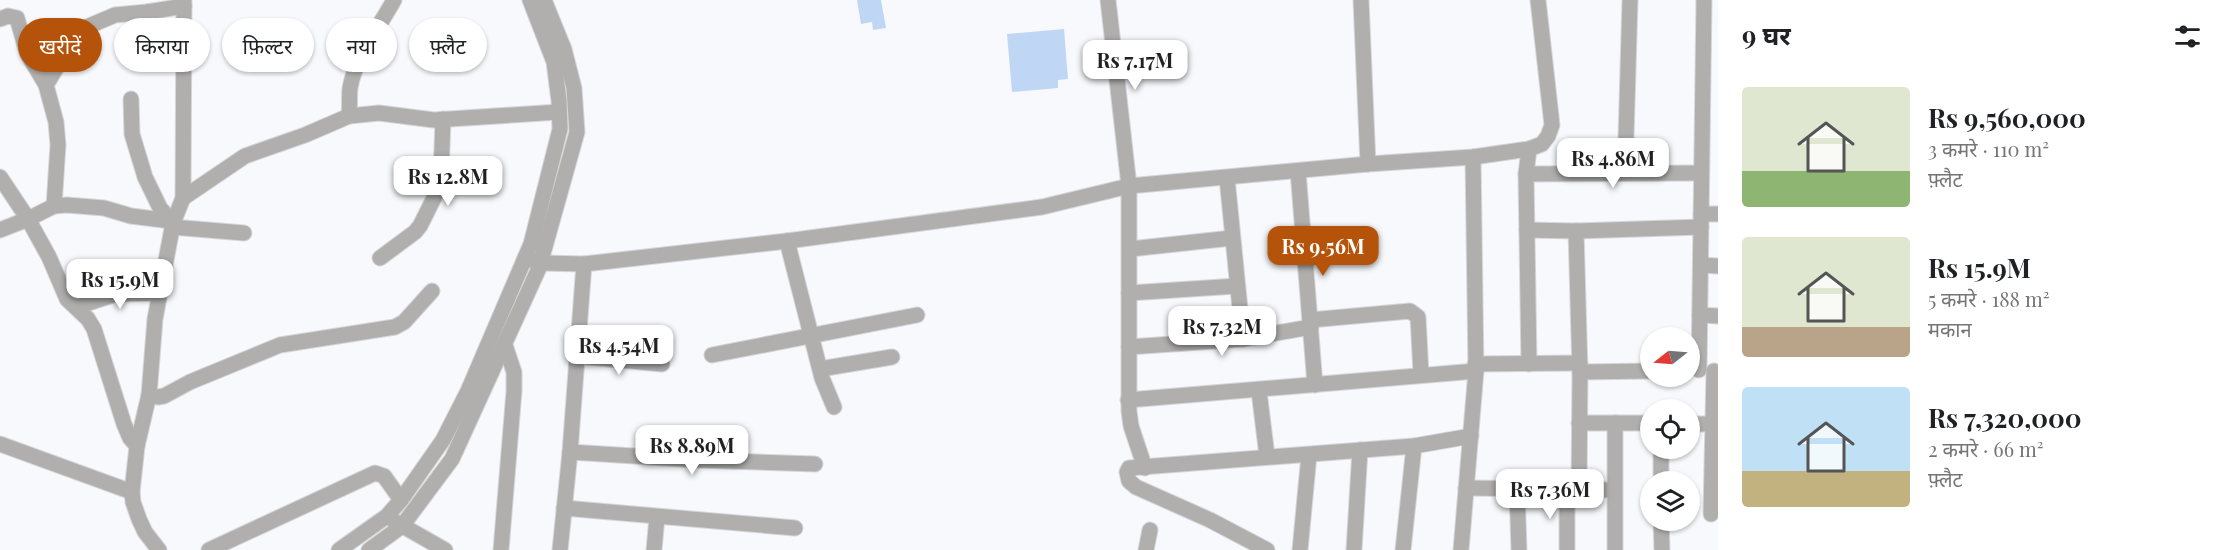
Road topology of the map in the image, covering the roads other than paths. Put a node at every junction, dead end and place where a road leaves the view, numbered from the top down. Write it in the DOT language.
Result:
graph roads {
  1 [pos="394,0"];
  2 [pos="530,0"];
  3 [pos="544,0"];
  4 [pos="1108,0"];
  5 [pos="1360,0"];
  6 [pos="1538,0"];
  7 [pos="1630,0"];
  8 [pos="1704,0"];
  9 [pos="184,3"];
  10 [pos="147,12"];
  11 [pos="147,18"];
  12 [pos="0,19"];
  13 [pos="46,85"];
  14 [pos="131,99"];
  15 [pos="559,112"];
  16 [pos="349,116"];
  17 [pos="443,120"];
  18 [pos="1530,149"];
  19 [pos="1473,157"];
  20 [pos="1368,164"];
  21 [pos="1298,171"];
  22 [pos="1625,173"];
  23 [pos="1526,174"];
  24 [pos="1700,174"];
  25 [pos="0,177"];
  26 [pos="1227,178"];
  27 [pos="1129,186"];
  28 [pos="183,198"];
  29 [pos="54,206"];
  30 [pos="1718,214"];
  31 [pos="28,219"];
  32 [pos="1701,220"];
  33 [pos="172,224"];
  34 [pos="0,230"];
  35 [pos="1527,230"];
  36 [pos="1576,231"];
  37 [pos="243,233"];
  38 [pos="1232,238"];
  39 [pos="787,241"];
  40 [pos="1130,249"];
  41 [pos="380,258"];
  42 [pos="525,258"];
  43 [pos="541,262"];
  44 [pos="584,264"];
  45 [pos="1701,265"];
  46 [pos="1718,266"];
  47 [pos="1237,286"];
  48 [pos="432,291"];
  49 [pos="160,293"];
  50 [pos="1129,293"];
  51 [pos="77,307"];
  52 [pos="917,315"];
  53 [pos="1700,315"];
  54 [pos="1718,316"];
  55 [pos="1311,324"];
  56 [pos="812,335"];
  57 [pos="1243,339"];
  58 [pos="505,345"];
  59 [pos="1129,347"];
  60 [pos="712,354"];
  61 [pos="578,356"];
  62 [pos="892,357"];
  63 [pos="662,364"];
  64 [pos="1529,364"];
  65 [pos="1475,368"];
  66 [pos="1580,368"];
  67 [pos="820,369"];
  68 [pos="1640,371"];
  69 [pos="1705,371"];
  70 [pos="1421,374"];
  71 [pos="1315,385"];
  72 [pos="1259,391"];
  73 [pos="149,394"];
  74 [pos="1128,400"];
  75 [pos="834,408"];
  76 [pos="1579,423"];
  77 [pos="1615,423"];
  78 [pos="1640,423"];
  79 [pos="1715,424"];
  80 [pos="1472,436"];
  81 [pos="0,444"];
  82 [pos="137,446"];
  83 [pos="1414,446"];
  84 [pos="1360,450"];
  85 [pos="570,452"];
  86 [pos="1309,455"];
  87 [pos="1267,456"];
  88 [pos="815,464"];
  89 [pos="1145,468"];
  90 [pos="1466,488"];
  91 [pos="1517,488"];
  92 [pos="1573,489"];
  93 [pos="1614,490"];
  94 [pos="132,492"];
  95 [pos="401,500"];
  96 [pos="564,508"];
  97 [pos="1711,514"];
  98 [pos="387,516"];
  99 [pos="657,517"];
  100 [pos="402,526"];
  101 [pos="795,528"];
  102 [pos="1150,530"];
  103 [pos="1661,531"];
  104 [pos="159,550"];
  105 [pos="209,550"];
  106 [pos="339,550"];
  107 [pos="369,550"];
  108 [pos="445,550"];
  109 [pos="501,550"];
  110 [pos="560,550"];
  111 [pos="654,550"];
  112 [pos="1146,550"];
  113 [pos="1267,550"];
  114 [pos="1300,550"];
  115 [pos="1354,550"];
  116 [pos="1403,550"];
  117 [pos="1461,550"];
  118 [pos="1519,550"];
  119 [pos="1567,550"];
  120 [pos="1615,550"];
  121 [pos="1662,550"];
  1 -- 16 [label="street"];
  2 -- 15 [label="street"];
  3 -- 43 [label="street"];
  4 -- 27 [label="street"];
  5 -- 20 [label="street"];
  6 -- 18 [label="street"];
  7 -- 22 [label="street"];
  8 -- 24 [label="street"];
  9 -- 10 [label="street"];
  9 -- 28 [label="street"];
  10 -- 11 [label="street"];
  10 -- 13 [label="street"];
  12 -- 13 [label="street"];
  13 -- 29 [label="street"];
  14 -- 33 [label="street"];
  15 -- 17 [label="street"];
  15 -- 42 [label="street"];
  16 -- 17 [label="street"];
  16 -- 28 [label="street"];
  17 -- 41 [label="street"];
  18 -- 19 [label="street"];
  18 -- 23 [label="street"];
  19 -- 20 [label="street"];
  19 -- 65 [label="street"];
  20 -- 21 [label="street"];
  21 -- 26 [label="street"];
  21 -- 55 [label="street"];
  22 -- 23 [label="street"];
  22 -- 24 [label="street"];
  23 -- 35 [label="street"];
  24 -- 32 [label="street"];
  25 -- 31 [label="street"];
  26 -- 27 [label="street"];
  26 -- 38 [label="street"];
  27 -- 39 [label="street"];
  27 -- 40 [label="street"];
  28 -- 33 [label="street"];
  29 -- 31 [label="street"];
  29 -- 33 [label="street"];
  30 -- 32 [label="street"];
  31 -- 34 [label="street"];
  31 -- 51 [label="street"];
  32 -- 36 [label="street"];
  32 -- 45 [label="street"];
  33 -- 37 [label="street"];
  33 -- 49 [label="street"];
  35 -- 36 [label="street"];
  35 -- 64 [label="street"];
  36 -- 66 [label="street"];
  38 -- 40 [label="street"];
  38 -- 47 [label="street"];
  39 -- 44 [label="street"];
  39 -- 56 [label="street"];
  40 -- 50 [label="street"];
  42 -- 43 [label="street"];
  42 -- 95 [label="street"];
  43 -- 44 [label="street"];
  43 -- 58 [label="street"];
  44 -- 61 [label="street"];
  45 -- 46 [label="street"];
  45 -- 53 [label="street"];
  47 -- 50 [label="street"];
  47 -- 57 [label="street"];
  48 -- 73 [label="street"];
  49 -- 51 [label="street"];
  49 -- 73 [label="street"];
  50 -- 59 [label="street"];
  51 -- 82 [label="street"];
  52 -- 56 [label="street"];
  53 -- 54 [label="street"];
  53 -- 69 [label="street"];
  55 -- 57 [label="street"];
  55 -- 70 [label="street"];
  55 -- 71 [label="street"];
  56 -- 60 [label="street"];
  56 -- 67 [label="street"];
  57 -- 59 [label="street"];
  58 -- 100 [label="street"];
  58 -- 109 [label="street"];
  59 -- 74 [label="street"];
  61 -- 63 [label="street"];
  61 -- 85 [label="street"];
  62 -- 67 [label="street"];
  64 -- 65 [label="street"];
  64 -- 66 [label="street"];
  65 -- 70 [label="street"];
  65 -- 80 [label="street"];
  66 -- 68 [label="street"];
  66 -- 76 [label="street"];
  67 -- 75 [label="street"];
  69 -- 79 [label="street"];
  70 -- 71 [label="street"];
  71 -- 72 [label="street"];
  72 -- 74 [label="street"];
  72 -- 87 [label="street"];
  73 -- 82 [label="street"];
  74 -- 89 [label="street"];
  76 -- 77 [label="street"];
  76 -- 92 [label="street"];
  77 -- 78 [label="street"];
  77 -- 93 [label="street"];
  79 -- 97 [label="street"];
  80 -- 83 [label="street"];
  80 -- 90 [label="street"];
  81 -- 94 [label="street"];
  82 -- 94 [label="street"];
  83 -- 84 [label="street"];
  83 -- 116 [label="street"];
  84 -- 86 [label="street"];
  84 -- 115 [label="street"];
  85 -- 88 [label="street"];
  85 -- 96 [label="street"];
  86 -- 87 [label="street"];
  86 -- 114 [label="street"];
  87 -- 89 [label="street"];
  89 -- 113 [label="street"];
  90 -- 91 [label="street"];
  90 -- 117 [label="street"];
  91 -- 92 [label="street"];
  91 -- 118 [label="street"];
  92 -- 93 [label="street"];
  92 -- 119 [label="street"];
  93 -- 120 [label="street"];
  94 -- 104 [label="street"];
  95 -- 98 [label="street"];
  95 -- 105 [label="street"];
  96 -- 99 [label="street"];
  96 -- 110 [label="street"];
  98 -- 100 [label="street"];
  98 -- 106 [label="street"];
  99 -- 101 [label="street"];
  99 -- 111 [label="street"];
  100 -- 107 [label="street"];
  100 -- 108 [label="street"];
  102 -- 112 [label="street"];
  103 -- 121 [label="street"];
}
